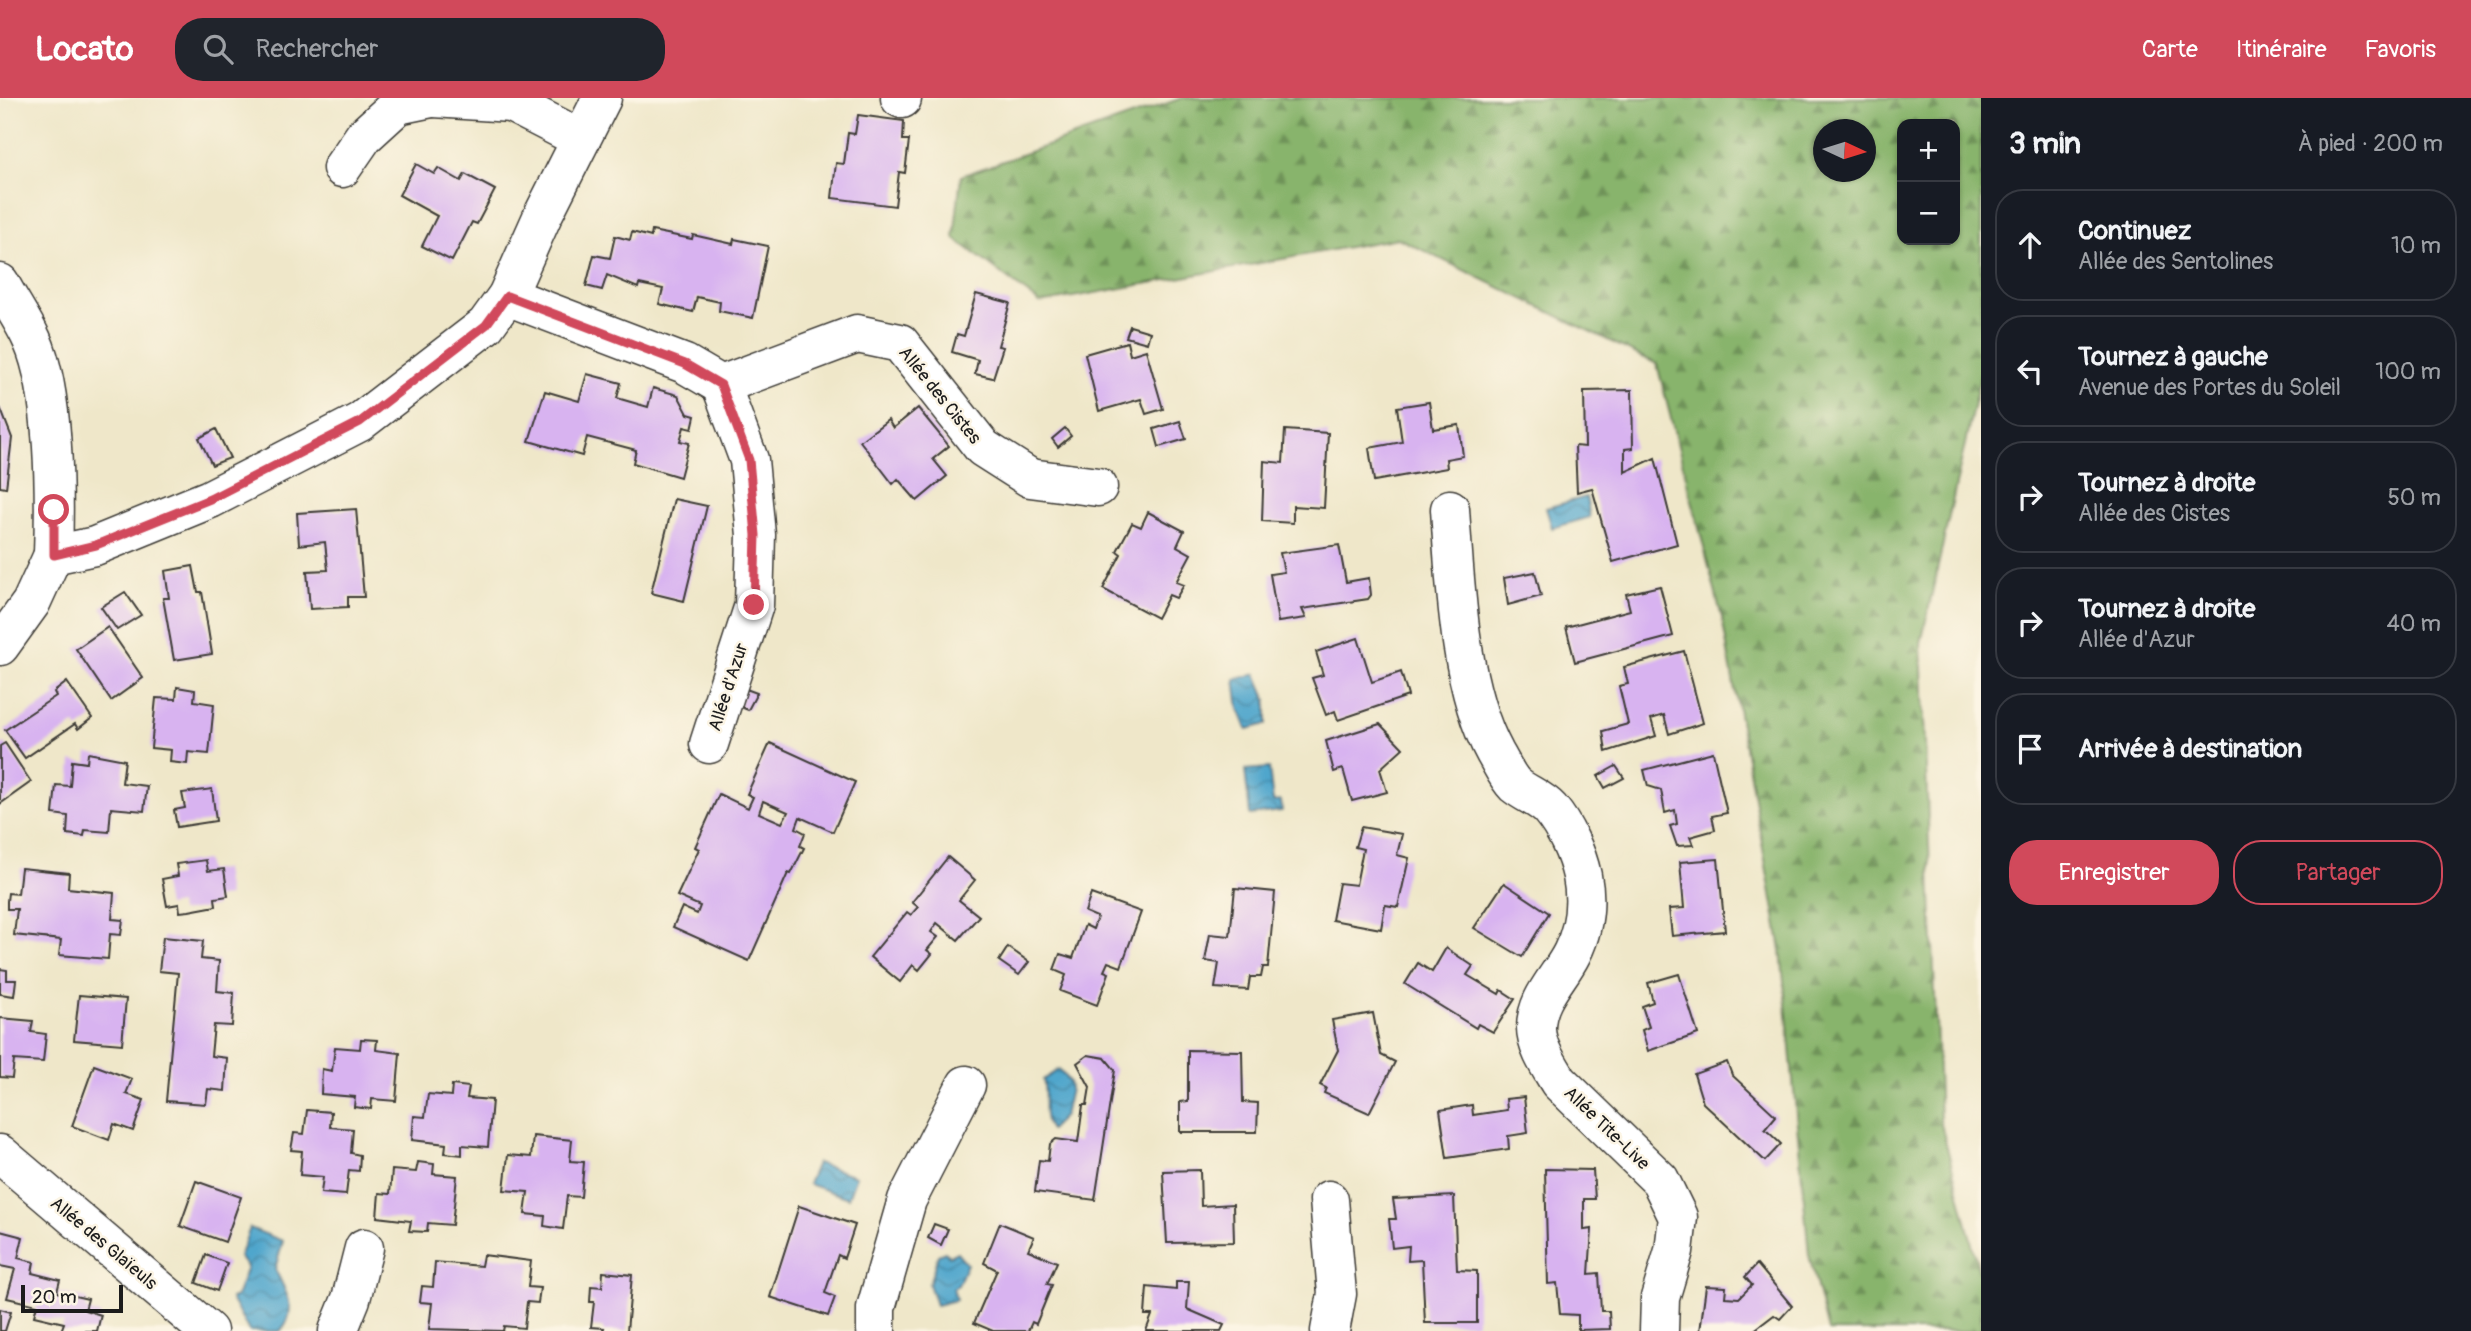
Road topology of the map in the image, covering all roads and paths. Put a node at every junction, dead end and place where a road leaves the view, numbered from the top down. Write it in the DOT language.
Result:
graph roads {
  1 [pos="433,98"];
  2 [pos="602,98"];
  3 [pos="581,139"];
  4 [pos="342,168"];
  5 [pos="0,283"];
  6 [pos="507,296"];
  7 [pos="721,385"];
  8 [pos="1098,487"];
  9 [pos="1450,509"];
  10 [pos="54,555"];
  11 [pos="0,646"];
  12 [pos="709,744"];
  13 [pos="966,1085"];
  14 [pos="0,1154"];
  15 [pos="1329,1200"];
  16 [pos="363,1248"];
  17 [pos="208,1331"];
  18 [pos="338,1331"];
  19 [pos="876,1331"];
  20 [pos="1330,1331"];
  21 [pos="1659,1331"];
  1 -- 3 [label="street"];
  1 -- 4 [label="street"];
  2 -- 3 [label="street"];
  3 -- 6 [label="street"];
  5 -- 10 [label="street"];
  6 -- 7 [label="street"];
  6 -- 10 [label="street"];
  7 -- 8 [label="street, Allée des Cistes"];
  7 -- 12 [label="street, Allée d'Azur"];
  9 -- 21 [label="street, Allée Tite-Live"];
  10 -- 11 [label="street"];
  13 -- 19 [label="street"];
  14 -- 17 [label="street, Allée des Glaïeuls"];
  15 -- 20 [label="street"];
  16 -- 18 [label="street"];
}
